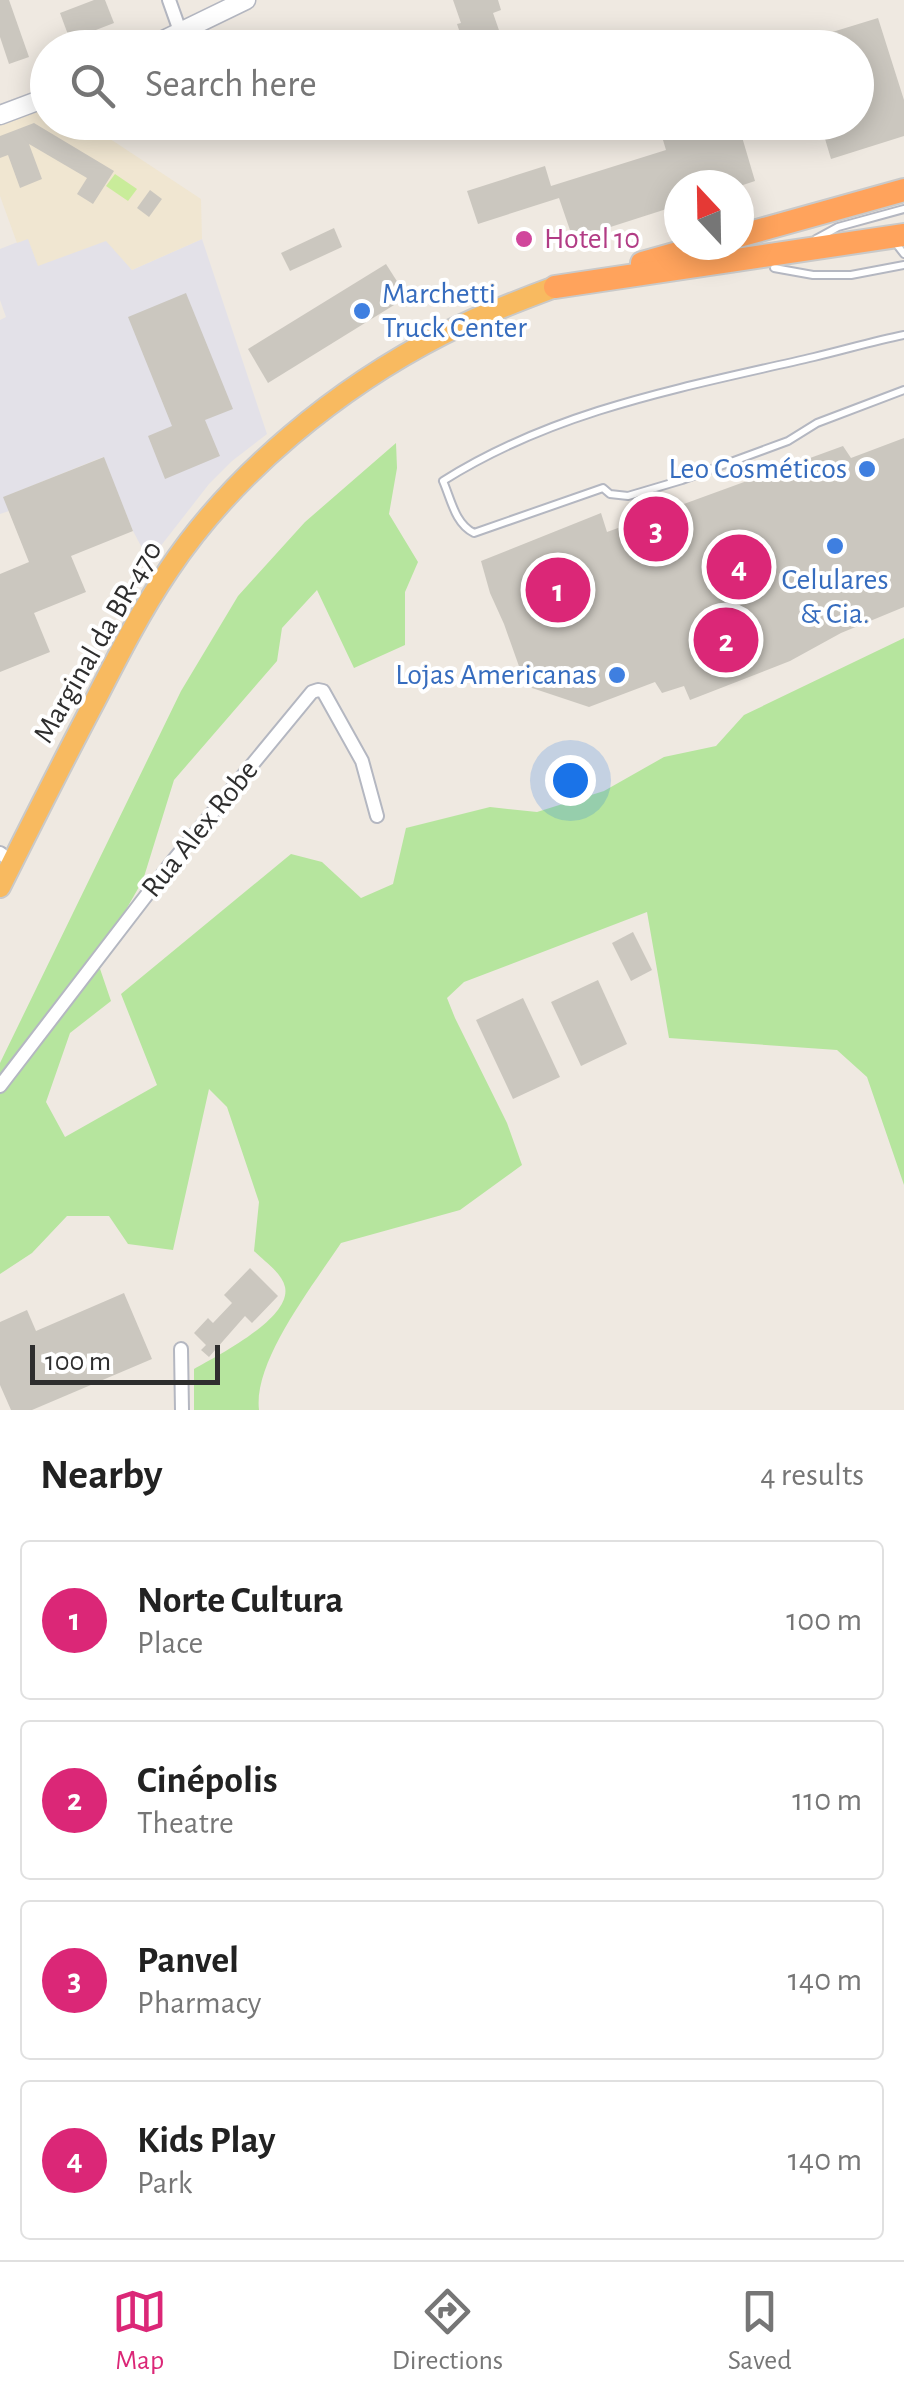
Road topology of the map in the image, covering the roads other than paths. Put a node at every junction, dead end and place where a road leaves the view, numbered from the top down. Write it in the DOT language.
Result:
graph roads {
  1 [pos="169,0"];
  2 [pos="246,0"];
  3 [pos="180,30"];
  4 [pos="30,104"];
  5 [pos="0,116"];
  6 [pos="904,190"];
  7 [pos="904,209"];
  8 [pos="895,231"];
  9 [pos="754,232"];
  10 [pos="798,252"];
  11 [pos="664,257"];
  12 [pos="904,265"];
  13 [pos="555,288"];
  14 [pos="904,335"];
  15 [pos="904,390"];
  16 [pos="377,816"];
  17 [pos="6,858"];
  18 [pos="0,886"];
  19 [pos="0,1086"];
  20 [pos="181,1348"];
  21 [pos="182,1410"];
  1 -- 3 [label="street"];
  2 -- 3 [label="main road"];
  4 -- 5 [label="main road"];
  6 -- 9 [label="highway"];
  7 -- 8 [label="lane"];
  8 -- 10 [label="highway"];
  10 -- 12 [label="lane"];
  10 -- 13 [label="highway"];
  11 -- 13 [label="highway, Marginal da BR-470"];
  13 -- 17 [label="highway, Marginal da BR-470"];
  14 -- 15 [label="lane"];
  16 -- 19 [label="street, Rua Alex Robe"];
  17 -- 18 [label="highway, Marginal da BR-470"];
  20 -- 21 [label="street"];
}
